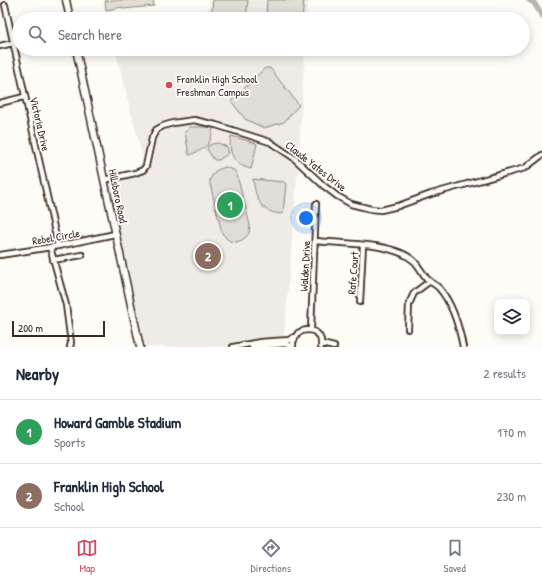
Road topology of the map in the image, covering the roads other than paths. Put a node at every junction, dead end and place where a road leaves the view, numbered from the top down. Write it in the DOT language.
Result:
graph roads {
  1 [pos="66,0"];
  2 [pos="5,5"];
  3 [pos="69,12"];
  4 [pos="12,35"];
  5 [pos="12,43"];
  6 [pos="0,46"];
  7 [pos="16,56"];
  8 [pos="77,56"];
  9 [pos="24,98"];
  10 [pos="0,103"];
  11 [pos="542,155"];
  12 [pos="104,180"];
  13 [pos="316,204"];
  14 [pos="115,234"];
  15 [pos="316,241"];
  16 [pos="363,245"];
  17 [pos="58,246"];
  18 [pos="50,247"];
  19 [pos="0,255"];
  20 [pos="82,255"];
  21 [pos="53,260"];
  22 [pos="430,282"];
  23 [pos="360,302"];
  24 [pos="311,329"];
  25 [pos="408,329"];
  26 [pos="294,337"];
  27 [pos="253,346"];
  28 [pos="322,346"];
  29 [pos="70,347"];
  30 [pos="140,347"];
  31 [pos="233,347"];
  32 [pos="293,347"];
  33 [pos="334,347"];
  34 [pos="463,347"];
  1 -- 3 [label="main road"];
  2 -- 4 [label="street, Victoria Drive"];
  5 -- 6 [label="street"];
  7 -- 9 [label="street, Victoria Drive"];
  8 -- 12 [label="main road, Hillsboro Road"];
  9 -- 10 [label="street"];
  9 -- 17 [label="street, Victoria Drive"];
  11 -- 12 [label="street, Claude Yates Drive"];
  12 -- 14 [label="main road, Hillsboro Road"];
  13 -- 15 [label="street, Walden Drive"];
  14 -- 17 [label="street, Rebel Circle"];
  14 -- 30 [label="main road, Hillsboro Road"];
  15 -- 16 [label="street"];
  15 -- 24 [label="street, Walden Drive"];
  16 -- 22 [label="street"];
  16 -- 23 [label="street, Rafe Court"];
  17 -- 18 [label="street, Rebel Circle"];
  18 -- 19 [label="street, Rebel Circle"];
  18 -- 21 [label="street"];
  20 -- 21 [label="street"];
  21 -- 29 [label="street"];
  22 -- 25 [label="street"];
  22 -- 34 [label="street"];
  24 -- 26 [label="street"];
  24 -- 28 [label="street"];
  26 -- 27 [label="street"];
  26 -- 32 [label="street"];
  27 -- 31 [label="street"];
  27 -- 32 [label="street"];
  28 -- 33 [label="street"];
}
